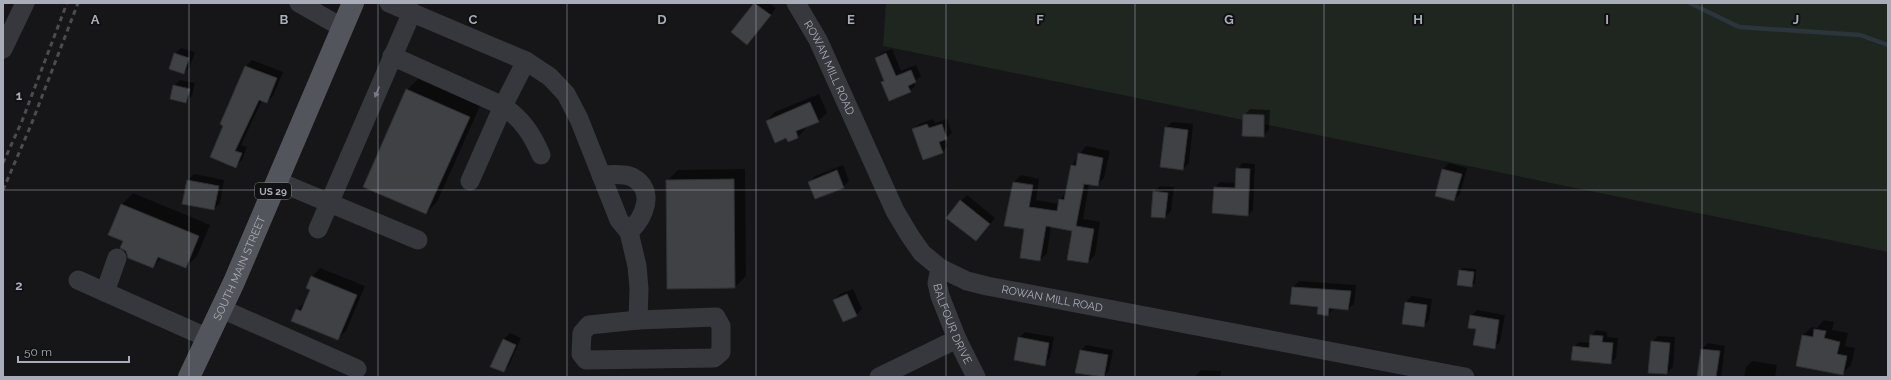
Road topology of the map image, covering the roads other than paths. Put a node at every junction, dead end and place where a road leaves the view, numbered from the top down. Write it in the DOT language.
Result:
graph roads {
  1 [pos="26,3"];
  2 [pos="299,3"];
  3 [pos="353,3"];
  4 [pos="389,3"];
  5 [pos="796,3"];
  6 [pos="412,12"];
  7 [pos="343,28"];
  8 [pos="3,49"];
  9 [pos="392,56"];
  10 [pos="526,61"];
  11 [pos="504,106"];
  12 [pos="541,155"];
  13 [pos="601,175"];
  14 [pos="277,181"];
  15 [pos="470,181"];
  16 [pos="330,203"];
  17 [pos="318,229"];
  18 [pos="629,232"];
  19 [pos="418,240"];
  20 [pos="117,258"];
  21 [pos="940,268"];
  22 [pos="78,280"];
  23 [pos="105,292"];
  24 [pos="222,309"];
  25 [pos="638,320"];
  26 [pos="208,338"];
  27 [pos="957,339"];
  28 [pos="357,369"];
  29 [pos="189,377"];
  30 [pos="879,377"];
  31 [pos="976,377"];
  32 [pos="1465,377"];
  1 -- 8 [label="street"];
  2 -- 7 [label="street"];
  3 -- 7 [label="main road, SOUTH MAIN STREET / US 29"];
  4 -- 6 [label="street"];
  5 -- 21 [label="street, ROWAN MILL ROAD"];
  6 -- 9 [label="street"];
  6 -- 10 [label="street"];
  7 -- 14 [label="main road, SOUTH MAIN STREET / US 29"];
  9 -- 11 [label="street"];
  9 -- 16 [label="street, one-way"];
  10 -- 11 [label="street"];
  10 -- 13 [label="street"];
  11 -- 12 [label="street"];
  11 -- 15 [label="street"];
  13 -- 18 [label="street"];
  13 -- 18 [label="street"];
  14 -- 16 [label="street"];
  14 -- 24 [label="main road, SOUTH MAIN STREET / US 29"];
  16 -- 17 [label="street"];
  16 -- 19 [label="street"];
  18 -- 25 [label="street"];
  20 -- 23 [label="street"];
  21 -- 27 [label="street, BALFOUR DRIVE"];
  21 -- 32 [label="street, ROWAN MILL ROAD"];
  22 -- 23 [label="street"];
  23 -- 26 [label="street"];
  24 -- 26 [label="main road, SOUTH MAIN STREET / US 29"];
  24 -- 28 [label="street"];
  25 -- 25 [label="street"];
  26 -- 29 [label="main road, SOUTH MAIN STREET / US 29"];
  27 -- 30 [label="street"];
  27 -- 31 [label="street, BALFOUR DRIVE"];
}
